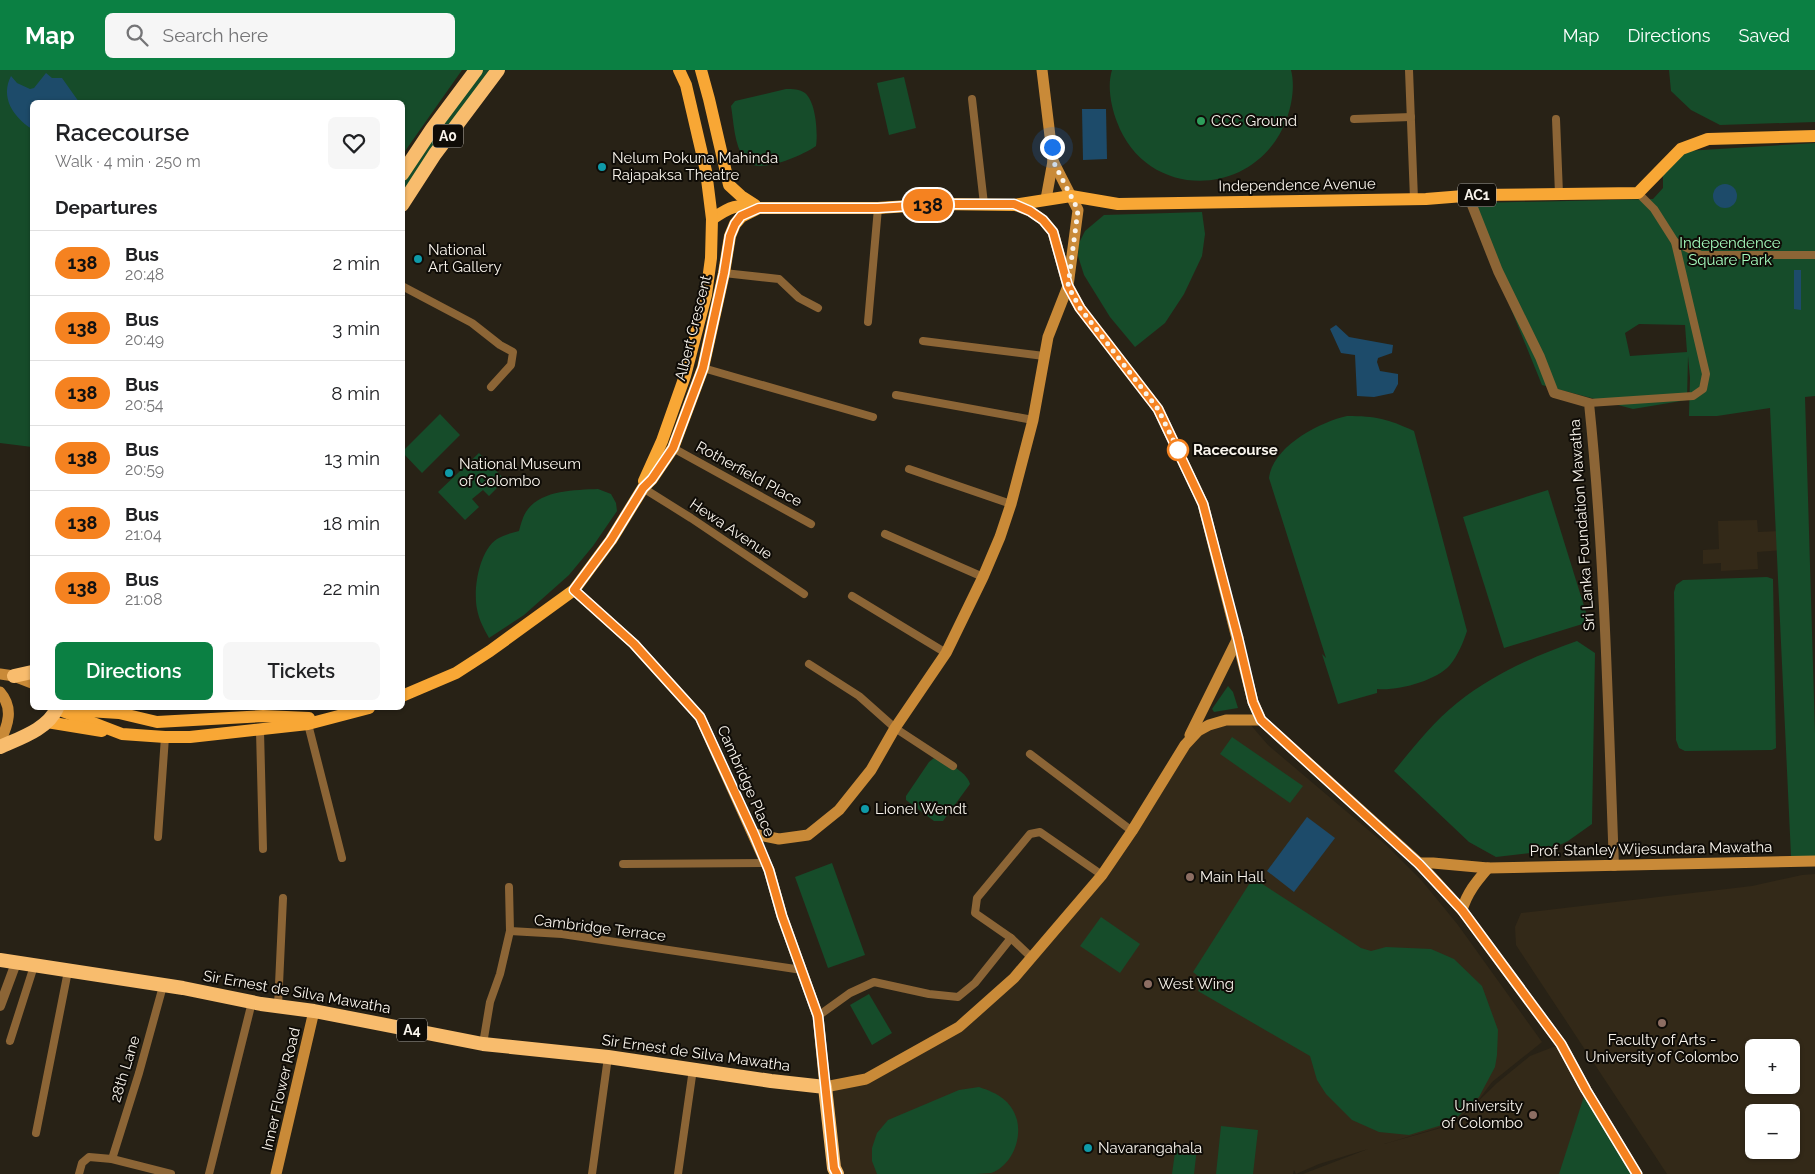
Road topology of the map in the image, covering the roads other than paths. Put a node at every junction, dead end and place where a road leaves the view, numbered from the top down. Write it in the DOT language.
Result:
graph roads {
  1 [pos="476,70"];
  2 [pos="498,70"];
  3 [pos="679,70"];
  4 [pos="701,70"];
  5 [pos="1042,70"];
  6 [pos="1409,70"];
  7 [pos="972,99"];
  8 [pos="1411,117"];
  9 [pos="1354,119"];
  10 [pos="1556,119"];
  11 [pos="1815,136"];
  12 [pos="1053,161"];
  13 [pos="405,170"];
  14 [pos="729,185"];
  15 [pos="708,188"];
  16 [pos="1638,193"];
  17 [pos="1558,194"];
  18 [pos="1468,195"];
  19 [pos="1071,196"];
  20 [pos="1046,199"];
  21 [pos="1414,199"];
  22 [pos="405,200"];
  23 [pos="984,204"];
  24 [pos="1014,204"];
  25 [pos="759,208"];
  26 [pos="878,208"];
  27 [pos="712,220"];
  28 [pos="1675,242"];
  29 [pos="1815,255"];
  30 [pos="724,273"];
  31 [pos="1068,286"];
  32 [pos="405,288"];
  33 [pos="818,308"];
  34 [pos="868,322"];
  35 [pos="697,330"];
  36 [pos="923,341"];
  37 [pos="707,347"];
  38 [pos="1044,356"];
  39 [pos="703,368"];
  40 [pos="491,388"];
  41 [pos="896,395"];
  42 [pos="1589,403"];
  43 [pos="873,417"];
  44 [pos="1033,420"];
  45 [pos="673,448"];
  46 [pos="909,469"];
  47 [pos="643,488"];
  48 [pos="1010,504"];
  49 [pos="811,524"];
  50 [pos="885,534"];
  51 [pos="983,577"];
  52 [pos="574,590"];
  53 [pos="804,594"];
  54 [pos="852,596"];
  55 [pos="1238,638"];
  56 [pos="946,653"];
  57 [pos="809,664"];
  58 [pos="30,672"];
  59 [pos="0,674"];
  60 [pos="14,676"];
  61 [pos="30,682"];
  62 [pos="0,692"];
  63 [pos="405,695"];
  64 [pos="56,710"];
  65 [pos="62,710"];
  66 [pos="84,710"];
  67 [pos="114,710"];
  68 [pos="362,710"];
  69 [pos="329,719"];
  70 [pos="1261,720"];
  71 [pos="47,722"];
  72 [pos="308,724"];
  73 [pos="896,728"];
  74 [pos="260,730"];
  75 [pos="122,734"];
  76 [pos="165,738"];
  77 [pos="0,742"];
  78 [pos="1185,745"];
  79 [pos="0,747"];
  80 [pos="1030,754"];
  81 [pos="953,766"];
  82 [pos="1132,832"];
  83 [pos="754,834"];
  84 [pos="158,836"];
  85 [pos="263,850"];
  86 [pos="342,858"];
  87 [pos="1815,860"];
  88 [pos="766,863"];
  89 [pos="623,864"];
  90 [pos="1419,864"];
  91 [pos="1614,866"];
  92 [pos="1488,868"];
  93 [pos="1102,875"];
  94 [pos="508,887"];
  95 [pos="283,898"];
  96 [pos="1462,910"];
  97 [pos="510,931"];
  98 [pos="1011,938"];
  99 [pos="1032,958"];
  100 [pos="0,960"];
  101 [pos="16,963"];
  102 [pos="34,966"];
  103 [pos="802,970"];
  104 [pos="68,971"];
  105 [pos="163,986"];
  106 [pos="252,1002"];
  107 [pos="0,1006"];
  108 [pos="278,1006"];
  109 [pos="314,1011"];
  110 [pos="818,1016"];
  111 [pos="10,1041"];
  112 [pos="483,1044"];
  113 [pos="608,1057"];
  114 [pos="693,1069"];
  115 [pos="825,1087"];
  116 [pos="36,1132"];
  117 [pos="112,1159"];
  118 [pos="79,1174"];
  119 [pos="171,1174"];
  120 [pos="209,1174"];
  121 [pos="276,1174"];
  122 [pos="592,1174"];
  123 [pos="678,1174"];
  124 [pos="837,1174"];
  125 [pos="1637,1174"];
  1 -- 13 [label="highway, A0"];
  2 -- 22 [label="highway, A0"];
  3 -- 15 [label="main road, Albert Crescent"];
  4 -- 14 [label="main road"];
  5 -- 12 [label="main road"];
  6 -- 8 [label="street"];
  7 -- 23 [label="street"];
  8 -- 9 [label="street"];
  8 -- 21 [label="street"];
  10 -- 17 [label="street"];
  11 -- 16 [label="main road"];
  12 -- 19 [label="main road"];
  12 -- 20 [label="main road"];
  14 -- 15 [label="main road"];
  14 -- 25 [label="main road"];
  15 -- 27 [label="main road, Albert Crescent"];
  16 -- 17 [label="main road, Independence Avenue / AC1"];
  16 -- 28 [label="street"];
  17 -- 18 [label="main road, Independence Avenue / AC1"];
  18 -- 21 [label="main road, Independence Avenue / AC1"];
  18 -- 42 [label="street, Sri Lanka Foundation Mawatha"];
  19 -- 20 [label="main road, Independence Avenue / AC1"];
  19 -- 21 [label="main road, Independence Avenue / AC1"];
  19 -- 31 [label="main road"];
  20 -- 24 [label="main road, Independence Avenue / AC1"];
  23 -- 24 [label="main road, Independence Avenue / AC1"];
  23 -- 26 [label="main road, Independence Avenue / AC1"];
  24 -- 31 [label="main road"];
  25 -- 26 [label="main road, Independence Avenue / AC1"];
  25 -- 27 [label="main road, Independence Avenue"];
  25 -- 30 [label="main road, Albert Crescent"];
  26 -- 34 [label="street"];
  27 -- 35 [label="main road, Albert Crescent"];
  28 -- 29 [label="street"];
  28 -- 42 [label="street"];
  30 -- 33 [label="street"];
  30 -- 37 [label="main road, Albert Crescent"];
  31 -- 38 [label="main road"];
  31 -- 55 [label="main road"];
  32 -- 40 [label="street"];
  35 -- 37 [label="main road"];
  35 -- 47 [label="main road, Albert Crescent"];
  36 -- 38 [label="street"];
  37 -- 39 [label="main road, Albert Crescent"];
  38 -- 44 [label="main road"];
  39 -- 43 [label="street"];
  39 -- 45 [label="main road, Albert Crescent"];
  41 -- 44 [label="street"];
  42 -- 91 [label="street, Sri Lanka Foundation Mawatha"];
  44 -- 48 [label="main road"];
  45 -- 47 [label="main road, Albert Crescent"];
  45 -- 49 [label="street, Rotherfield Place"];
  46 -- 48 [label="street"];
  47 -- 52 [label="main road, Albert Crescent"];
  47 -- 53 [label="street, Hewa Avenue"];
  48 -- 51 [label="main road"];
  50 -- 51 [label="street"];
  51 -- 56 [label="main road"];
  52 -- 63 [label="main road, Albert Crescent"];
  52 -- 83 [label="main road, Cambridge Place"];
  54 -- 56 [label="street"];
  55 -- 70 [label="main road"];
  55 -- 78 [label="main road"];
  56 -- 73 [label="main road"];
  57 -- 73 [label="street"];
  58 -- 60 [label="highway"];
  59 -- 60 [label="main road"];
  60 -- 61 [label="main road"];
  62 -- 77 [label="main road"];
  64 -- 71 [label="highway"];
  65 -- 75 [label="main road"];
  66 -- 67 [label="main road"];
  67 -- 69 [label="main road"];
  68 -- 69 [label="main road"];
  69 -- 72 [label="main road"];
  70 -- 78 [label="main road"];
  70 -- 90 [label="main road"];
  71 -- 75 [label="main road"];
  71 -- 79 [label="highway"];
  72 -- 74 [label="main road"];
  72 -- 86 [label="street"];
  73 -- 81 [label="street"];
  73 -- 83 [label="main road"];
  74 -- 76 [label="main road"];
  74 -- 85 [label="street"];
  75 -- 76 [label="main road"];
  76 -- 84 [label="street"];
  78 -- 82 [label="main road"];
  80 -- 82 [label="street"];
  82 -- 93 [label="main road"];
  83 -- 88 [label="main road, Cambridge Place"];
  87 -- 91 [label="main road, Prof. Stanley Wijesundara Mawatha"];
  88 -- 89 [label="street"];
  88 -- 103 [label="main road, Cambridge Place"];
  90 -- 92 [label="main road, Prof. Stanley Wijesundara Mawatha"];
  90 -- 96 [label="main road"];
  91 -- 92 [label="main road, Prof. Stanley Wijesundara Mawatha"];
  92 -- 96 [label="main road"];
  93 -- 98 [label="street"];
  93 -- 99 [label="main road"];
  94 -- 97 [label="street"];
  95 -- 108 [label="street"];
  96 -- 125 [label="main road"];
  97 -- 103 [label="street, Cambridge Terrace"];
  97 -- 112 [label="street"];
  98 -- 99 [label="street"];
  98 -- 110 [label="street"];
  99 -- 115 [label="main road"];
  100 -- 101 [label="highway, Sir Ernest de Silva Mawatha / A4"];
  101 -- 102 [label="highway, Sir Ernest de Silva Mawatha / A4"];
  101 -- 107 [label="street"];
  102 -- 104 [label="highway, Sir Ernest de Silva Mawatha / A4"];
  102 -- 111 [label="street"];
  103 -- 110 [label="main road, Cambridge Place"];
  104 -- 105 [label="highway, Sir Ernest de Silva Mawatha / A4"];
  104 -- 116 [label="street"];
  105 -- 106 [label="highway, Sir Ernest de Silva Mawatha / A4"];
  105 -- 117 [label="street, 28th Lane"];
  106 -- 108 [label="highway, Sir Ernest de Silva Mawatha / A4"];
  106 -- 120 [label="street"];
  108 -- 109 [label="highway, Sir Ernest de Silva Mawatha / A4"];
  109 -- 112 [label="highway, Sir Ernest de Silva Mawatha / A4"];
  109 -- 121 [label="main road, Inner Flower Road"];
  110 -- 115 [label="main road, Cambridge Place"];
  112 -- 113 [label="highway, Sir Ernest de Silva Mawatha / A4"];
  113 -- 114 [label="highway, Sir Ernest de Silva Mawatha / A4"];
  113 -- 122 [label="street"];
  114 -- 115 [label="highway, Sir Ernest de Silva Mawatha / A4"];
  114 -- 123 [label="street"];
  115 -- 124 [label="highway"];
  117 -- 118 [label="street"];
  117 -- 119 [label="street"];
}
